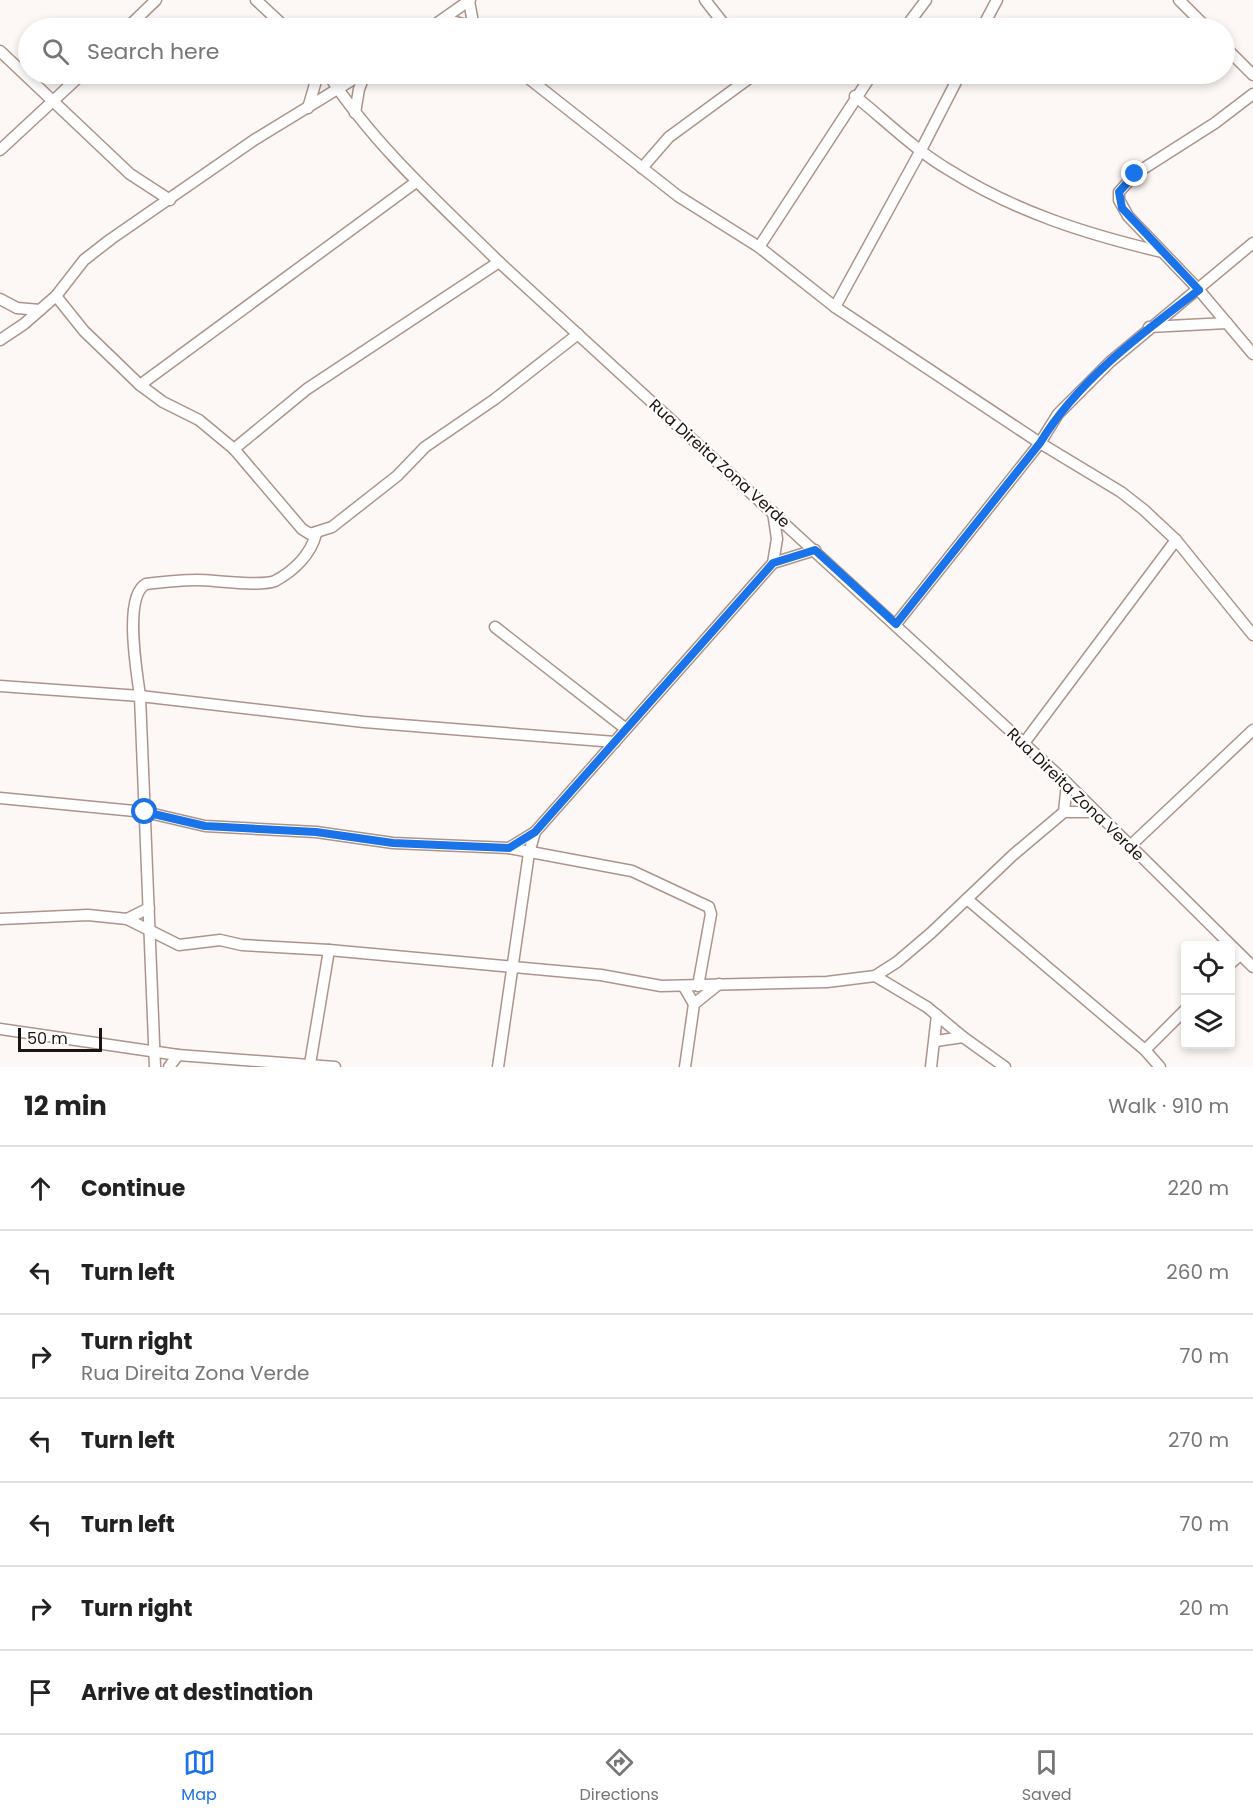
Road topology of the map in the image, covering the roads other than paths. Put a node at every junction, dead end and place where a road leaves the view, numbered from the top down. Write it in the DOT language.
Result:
graph roads {
  1 [pos="156,0"];
  2 [pos="256,0"];
  3 [pos="470,0"];
  4 [pos="705,0"];
  5 [pos="926,0"];
  6 [pos="997,0"];
  7 [pos="1179,0"];
  8 [pos="137,18"];
  9 [pos="275,18"];
  10 [pos="445,18"];
  11 [pos="471,18"];
  12 [pos="719,18"];
  13 [pos="912,18"];
  14 [pos="987,18"];
  15 [pos="1197,18"];
  16 [pos="0,51"];
  17 [pos="1235,57"];
  18 [pos="18,67"];
  19 [pos="1253,75"];
  20 [pos="36,84"];
  21 [pos="71,84"];
  22 [pos="315,84"];
  23 [pos="335,84"];
  24 [pos="347,84"];
  25 [pos="360,84"];
  26 [pos="536,84"];
  27 [pos="741,84"];
  28 [pos="864,84"];
  29 [pos="955,84"];
  30 [pos="338,89"];
  31 [pos="1253,94"];
  32 [pos="855,96"];
  33 [pos="54,100"];
  34 [pos="308,108"];
  35 [pos="355,113"];
  36 [pos="0,150"];
  37 [pos="921,150"];
  38 [pos="642,168"];
  39 [pos="416,182"];
  40 [pos="170,200"];
  41 [pos="1253,243"];
  42 [pos="759,248"];
  43 [pos="1162,252"];
  44 [pos="499,262"];
  45 [pos="1199,290"];
  46 [pos="56,296"];
  47 [pos="0,299"];
  48 [pos="835,307"];
  49 [pos="40,310"];
  50 [pos="1227,323"];
  51 [pos="1149,327"];
  52 [pos="578,334"];
  53 [pos="0,340"];
  54 [pos="1253,354"];
  55 [pos="140,385"];
  56 [pos="1040,443"];
  57 [pos="234,449"];
  58 [pos="773,512"];
  59 [pos="316,534"];
  60 [pos="1176,540"];
  61 [pos="815,550"];
  62 [pos="773,563"];
  63 [pos="896,624"];
  64 [pos="495,627"];
  65 [pos="1253,634"];
  66 [pos="0,686"];
  67 [pos="140,696"];
  68 [pos="626,729"];
  69 [pos="1253,730"];
  70 [pos="615,742"];
  71 [pos="1024,743"];
  72 [pos="1067,783"];
  73 [pos="0,798"];
  74 [pos="145,812"];
  75 [pos="1064,812"];
  76 [pos="1096,812"];
  77 [pos="535,832"];
  78 [pos="1130,846"];
  79 [pos="509,848"];
  80 [pos="529,852"];
  81 [pos="967,898"];
  82 [pos="149,908"];
  83 [pos="0,919"];
  84 [pos="127,919"];
  85 [pos="150,932"];
  86 [pos="329,950"];
  87 [pos="1240,955"];
  88 [pos="1235,960"];
  89 [pos="512,967"];
  90 [pos="1253,967"];
  91 [pos="875,976"];
  92 [pos="718,984"];
  93 [pos="698,986"];
  94 [pos="684,987"];
  95 [pos="694,1004"];
  96 [pos="1181,1013"];
  97 [pos="937,1015"];
  98 [pos="0,1029"];
  99 [pos="963,1037"];
  100 [pos="936,1041"];
  101 [pos="1145,1050"];
  102 [pos="153,1052"];
  103 [pos="178,1055"];
  104 [pos="310,1064"];
  105 [pos="1155,1065"];
  106 [pos="155,1067"];
  107 [pos="170,1067"];
  108 [pos="335,1067"];
  109 [pos="498,1067"];
  110 [pos="685,1067"];
  111 [pos="931,1067"];
  112 [pos="1005,1067"];
  1 -- 8 [label="street"];
  2 -- 9 [label="street"];
  3 -- 10 [label="street"];
  3 -- 11 [label="street"];
  4 -- 12 [label="street"];
  5 -- 13 [label="street"];
  6 -- 14 [label="street"];
  7 -- 15 [label="street"];
  16 -- 18 [label="street"];
  17 -- 19 [label="street"];
  20 -- 33 [label="street"];
  21 -- 33 [label="street"];
  22 -- 34 [label="street"];
  23 -- 30 [label="street, Rua Direita Zona Verde"];
  24 -- 30 [label="street"];
  25 -- 35 [label="street"];
  26 -- 38 [label="street"];
  27 -- 38 [label="street"];
  28 -- 32 [label="street"];
  29 -- 37 [label="street"];
  30 -- 34 [label="street"];
  30 -- 35 [label="street, Rua Direita Zona Verde"];
  31 -- 43 [label="street"];
  32 -- 37 [label="street"];
  32 -- 42 [label="street"];
  33 -- 36 [label="street"];
  33 -- 40 [label="street"];
  34 -- 40 [label="street"];
  35 -- 39 [label="street, Rua Direita Zona Verde"];
  37 -- 43 [label="street"];
  37 -- 48 [label="street"];
  38 -- 42 [label="street"];
  39 -- 44 [label="street, Rua Direita Zona Verde"];
  39 -- 55 [label="street"];
  40 -- 46 [label="street"];
  41 -- 45 [label="street"];
  42 -- 48 [label="street"];
  43 -- 45 [label="street"];
  44 -- 52 [label="street, Rua Direita Zona Verde"];
  44 -- 57 [label="street"];
  45 -- 50 [label="street"];
  45 -- 51 [label="street"];
  46 -- 49 [label="street"];
  46 -- 55 [label="street"];
  47 -- 49 [label="street"];
  48 -- 56 [label="street"];
  49 -- 53 [label="street"];
  50 -- 51 [label="street"];
  50 -- 54 [label="street"];
  51 -- 56 [label="street"];
  52 -- 58 [label="street, Rua Direita Zona Verde"];
  52 -- 59 [label="street"];
  55 -- 57 [label="street"];
  56 -- 60 [label="street"];
  56 -- 63 [label="street"];
  57 -- 59 [label="street"];
  58 -- 61 [label="street, Rua Direita Zona Verde"];
  58 -- 62 [label="street"];
  59 -- 67 [label="street"];
  60 -- 65 [label="street"];
  60 -- 71 [label="street"];
  61 -- 62 [label="street"];
  61 -- 63 [label="street, Rua Direita Zona Verde"];
  62 -- 68 [label="street"];
  63 -- 71 [label="street, Rua Direita Zona Verde"];
  64 -- 68 [label="street"];
  66 -- 67 [label="street"];
  67 -- 70 [label="street"];
  67 -- 74 [label="street"];
  68 -- 70 [label="street"];
  69 -- 78 [label="street"];
  70 -- 77 [label="street"];
  71 -- 72 [label="street, Rua Direita Zona Verde"];
  72 -- 75 [label="street"];
  72 -- 76 [label="street, Rua Direita Zona Verde"];
  73 -- 74 [label="street"];
  74 -- 79 [label="street"];
  74 -- 82 [label="street"];
  75 -- 76 [label="street"];
  75 -- 81 [label="street"];
  76 -- 78 [label="street, Rua Direita Zona Verde"];
  77 -- 79 [label="street"];
  77 -- 80 [label="street"];
  78 -- 87 [label="street, Rua Direita Zona Verde"];
  79 -- 80 [label="street"];
  80 -- 89 [label="street"];
  80 -- 93 [label="street"];
  81 -- 91 [label="street"];
  81 -- 101 [label="street"];
  82 -- 84 [label="street"];
  82 -- 85 [label="street"];
  83 -- 84 [label="street"];
  84 -- 85 [label="street"];
  85 -- 86 [label="street"];
  85 -- 102 [label="street"];
  86 -- 89 [label="street"];
  86 -- 104 [label="street"];
  87 -- 88 [label="street"];
  87 -- 90 [label="street, Rua Direita Zona Verde"];
  89 -- 94 [label="street"];
  89 -- 109 [label="street"];
  91 -- 92 [label="street"];
  91 -- 97 [label="street"];
  92 -- 93 [label="street"];
  92 -- 95 [label="street"];
  93 -- 94 [label="street"];
  94 -- 95 [label="street"];
  95 -- 110 [label="street"];
  96 -- 101 [label="street"];
  97 -- 99 [label="street"];
  97 -- 100 [label="street"];
  98 -- 102 [label="street"];
  99 -- 100 [label="street"];
  99 -- 112 [label="street"];
  100 -- 111 [label="street"];
  101 -- 105 [label="street"];
  102 -- 103 [label="street"];
  102 -- 106 [label="street"];
  103 -- 104 [label="street"];
  103 -- 107 [label="street"];
  104 -- 108 [label="street"];
}
